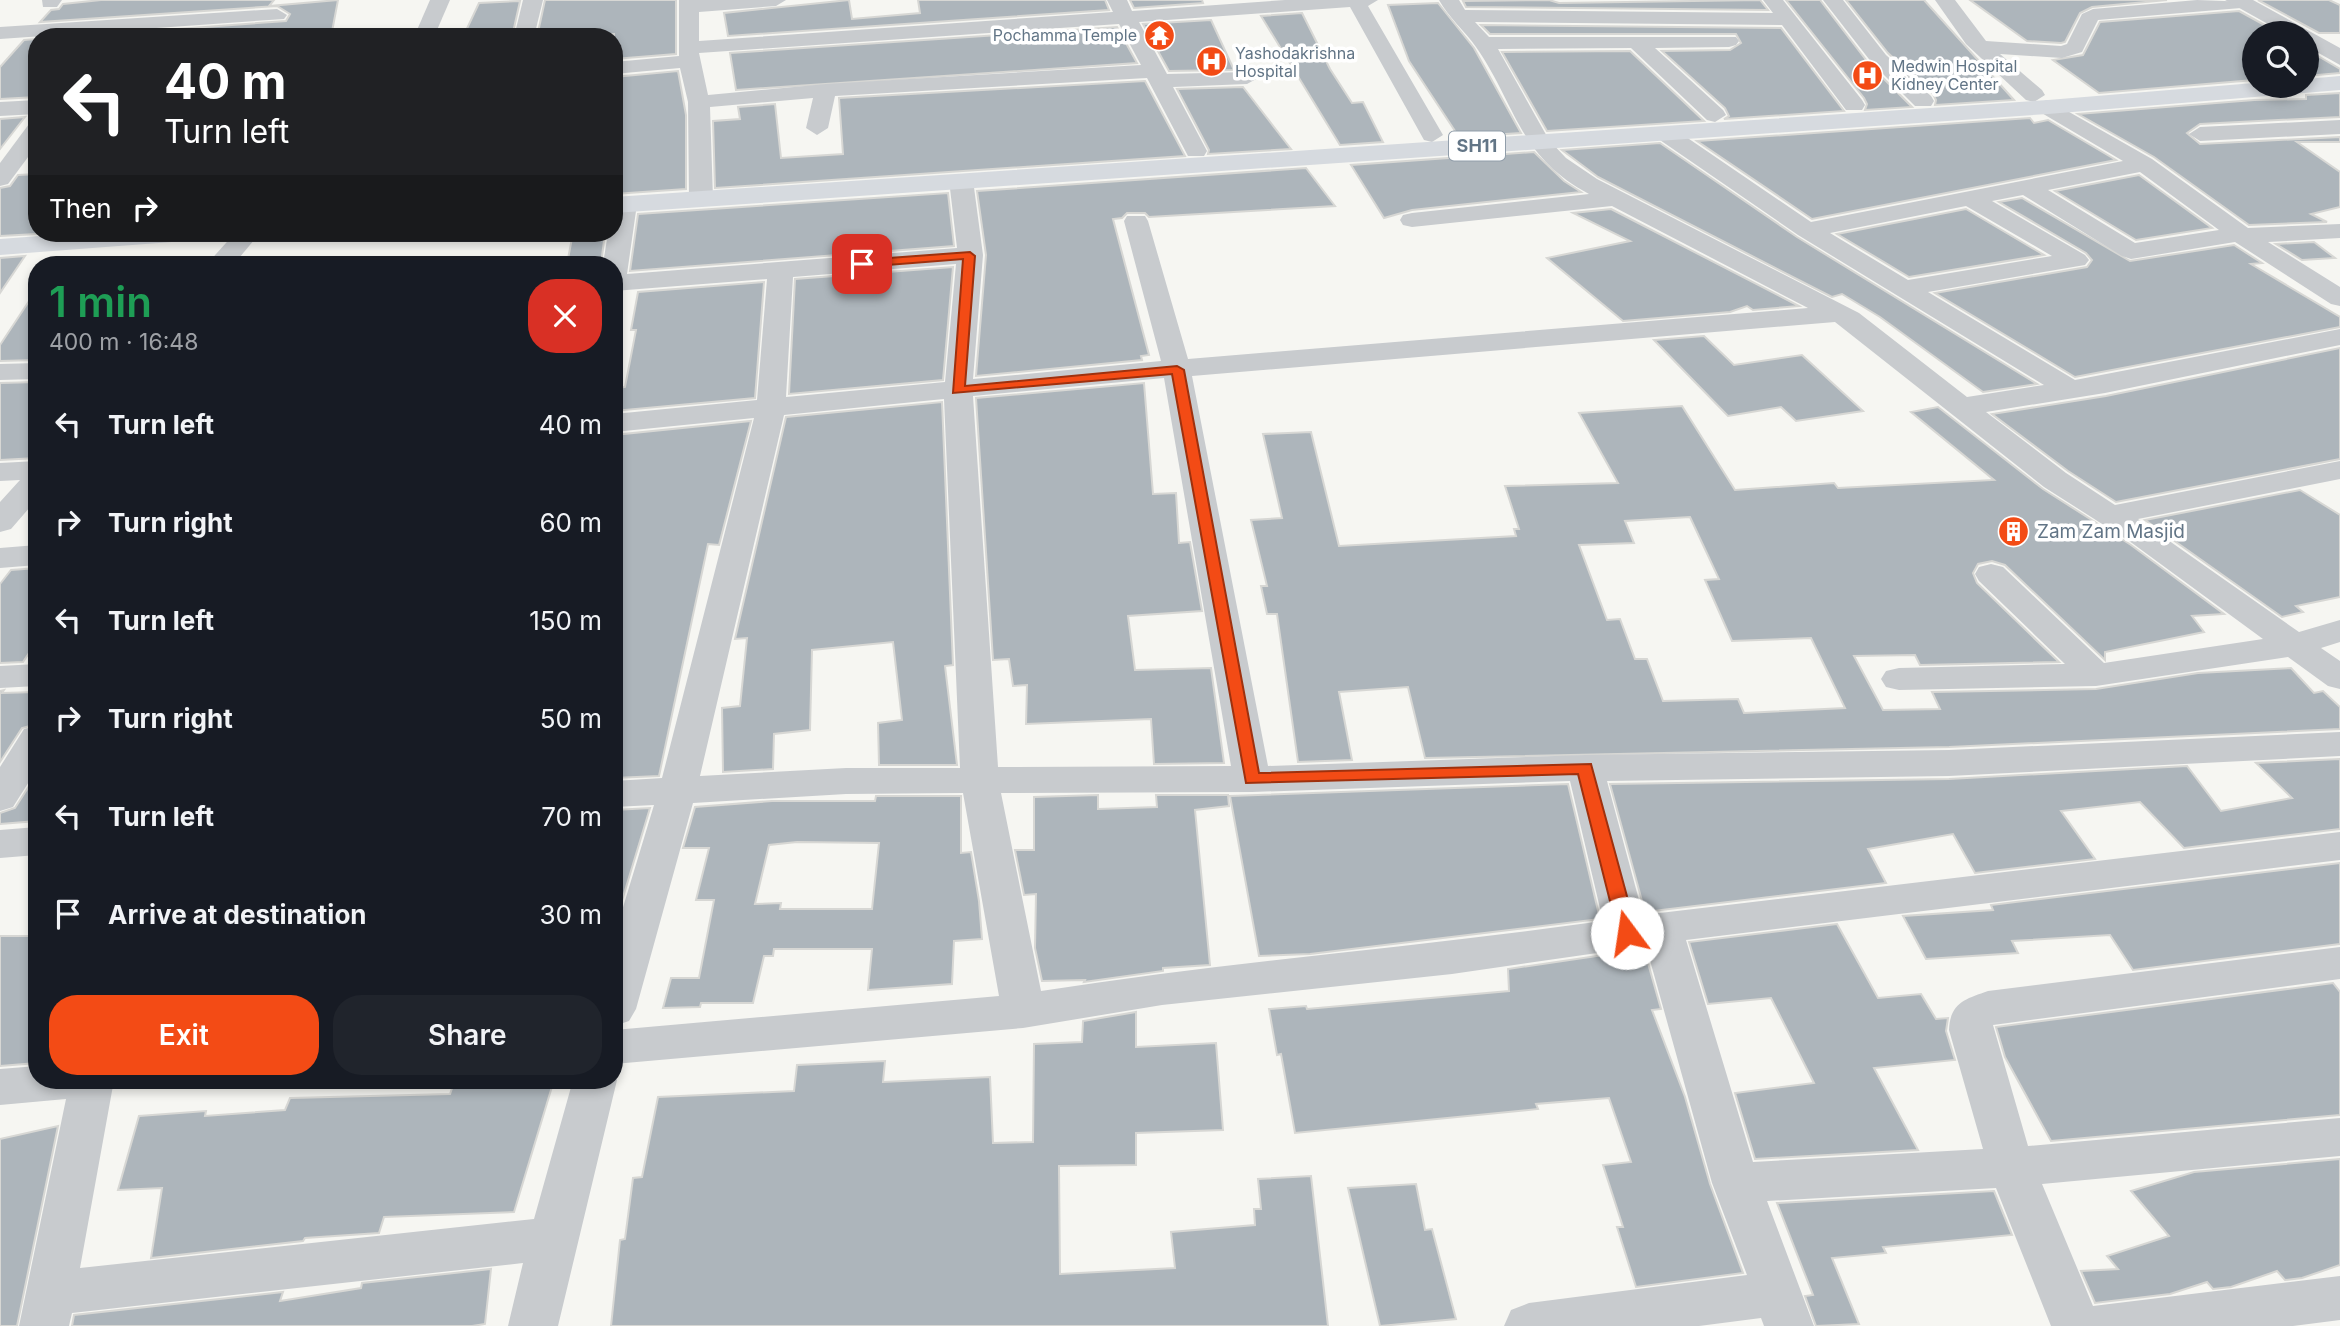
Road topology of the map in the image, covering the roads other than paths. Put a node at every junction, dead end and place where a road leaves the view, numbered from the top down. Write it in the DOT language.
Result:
graph roads {
  1 [pos="440,0"];
  2 [pos="533,0"];
  3 [pos="776,0"];
  4 [pos="1368,0"];
  5 [pos="1773,0"];
  6 [pos="1833,0"];
  7 [pos="1945,0"];
  8 [pos="1345,1"];
  9 [pos="2238,1"];
  10 [pos="689,4"];
  11 [pos="281,7"];
  12 [pos="1121,8"];
  13 [pos="1453,8"];
  14 [pos="1787,19"];
  15 [pos="2277,21"];
  16 [pos="138,28"];
  17 [pos="272,28"];
  18 [pos="428,28"];
  19 [pos="526,28"];
  20 [pos="0,33"];
  21 [pos="28,33"];
  22 [pos="1729,41"];
  23 [pos="1484,43"];
  24 [pos="1638,43"];
  25 [pos="2319,44"];
  26 [pos="1981,47"];
  27 [pos="689,55"];
  28 [pos="2340,58"];
  29 [pos="623,66"];
  30 [pos="2340,67"];
  31 [pos="2319,69"];
  32 [pos="1157,76"];
  33 [pos="2242,77"];
  34 [pos="1247,78"];
  35 [pos="2340,83"];
  36 [pos="826,90"];
  37 [pos="1923,101"];
  38 [pos="2041,101"];
  39 [pos="699,102"];
  40 [pos="1854,105"];
  41 [pos="28,107"];
  42 [pos="0,109"];
  43 [pos="1716,116"];
  44 [pos="817,128"];
  45 [pos="2337,129"];
  46 [pos="1665,133"];
  47 [pos="2200,134"];
  48 [pos="1432,135"];
  49 [pos="1535,135"];
  50 [pos="28,141"];
  51 [pos="1196,151"];
  52 [pos="2144,164"];
  53 [pos="28,168"];
  54 [pos="4,173"];
  55 [pos="961,180"];
  56 [pos="2027,187"];
  57 [pos="701,192"];
  58 [pos="1616,198"];
  59 [pos="1969,198"];
  60 [pos="623,200"];
  61 [pos="1412,220"];
  62 [pos="1136,221"];
  63 [pos="28,230"];
  64 [pos="1807,230"];
  65 [pos="2340,231"];
  66 [pos="0,232"];
  67 [pos="2241,235"];
  68 [pos="66,242"];
  69 [pos="240,242"];
  70 [pos="0,247"];
  71 [pos="227,256"];
  72 [pos="970,256"];
  73 [pos="781,270"];
  74 [pos="623,282"];
  75 [pos="1906,288"];
  76 [pos="2340,298"];
  77 [pos="1839,314"];
  78 [pos="2340,337"];
  79 [pos="1177,370"];
  80 [pos="28,371"];
  81 [pos="0,372"];
  82 [pos="2070,388"];
  83 [pos="958,390"];
  84 [pos="1961,407"];
  85 [pos="771,408"];
  86 [pos="623,422"];
  87 [pos="28,470"];
  88 [pos="2340,470"];
  89 [pos="0,472"];
  90 [pos="28,489"];
  91 [pos="2111,515"];
  92 [pos="0,522"];
  93 [pos="28,556"];
  94 [pos="0,558"];
  95 [pos="1991,574"];
  96 [pos="2340,631"];
  97 [pos="2294,645"];
  98 [pos="28,675"];
  99 [pos="2096,675"];
  100 [pos="0,677"];
  101 [pos="2340,677"];
  102 [pos="1899,679"];
  103 [pos="2340,744"];
  104 [pos="28,753"];
  105 [pos="1585,768"];
  106 [pos="1252,779"];
  107 [pos="980,782"];
  108 [pos="678,788"];
  109 [pos="623,793"];
  110 [pos="0,798"];
  111 [pos="28,842"];
  112 [pos="0,844"];
  113 [pos="2340,846"];
  114 [pos="1645,931"];
  115 [pos="2340,963"];
  116 [pos="623,978"];
  117 [pos="1023,1011"];
  118 [pos="623,1046"];
  119 [pos="28,1085"];
  120 [pos="0,1087"];
  121 [pos="90,1089"];
  122 [pos="593,1089"];
  123 [pos="2340,1137"];
  124 [pos="2011,1167"];
  125 [pos="1736,1183"];
  126 [pos="552,1238"];
  127 [pos="2340,1298"];
  128 [pos="48,1310"];
  129 [pos="1784,1310"];
  130 [pos="533,1326"];
  131 [pos="1529,1326"];
  132 [pos="2076,1326"];
  133 [pos="2102,1326"];
  1 -- 18 [label="street"];
  2 -- 19 [label="street"];
  3 -- 10 [label="street"];
  4 -- 8 [label="street"];
  5 -- 14 [label="street"];
  6 -- 37 [label="street"];
  7 -- 26 [label="street"];
  8 -- 12 [label="street"];
  8 -- 48 [label="street"];
  9 -- 15 [label="street"];
  9 -- 26 [label="street"];
  10 -- 27 [label="street"];
  11 -- 16 [label="street"];
  11 -- 17 [label="street"];
  12 -- 27 [label="street"];
  12 -- 32 [label="street"];
  13 -- 14 [label="street"];
  13 -- 23 [label="street"];
  14 -- 40 [label="street"];
  20 -- 21 [label="street"];
  22 -- 24 [label="street"];
  23 -- 24 [label="street"];
  23 -- 49 [label="street"];
  24 -- 43 [label="street"];
  25 -- 28 [label="street"];
  26 -- 38 [label="street"];
  27 -- 29 [label="street"];
  27 -- 39 [label="street"];
  30 -- 31 [label="main road"];
  32 -- 34 [label="street"];
  32 -- 36 [label="street"];
  32 -- 51 [label="street"];
  33 -- 38 [label="main road, SH11"];
  35 -- 38 [label="main road, SH11"];
  36 -- 39 [label="street"];
  36 -- 44 [label="street"];
  37 -- 38 [label="main road, SH11"];
  37 -- 40 [label="main road, SH11"];
  38 -- 46 [label="main road, SH11"];
  38 -- 52 [label="street"];
  39 -- 57 [label="street"];
  40 -- 43 [label="main road, SH11"];
  41 -- 42 [label="street"];
  43 -- 49 [label="main road, SH11"];
  45 -- 47 [label="street"];
  46 -- 49 [label="main road, SH11"];
  46 -- 64 [label="street"];
  48 -- 49 [label="main road, SH11"];
  48 -- 51 [label="main road, SH11"];
  49 -- 55 [label="main road, SH11"];
  49 -- 58 [label="street"];
  50 -- 54 [label="street"];
  51 -- 57 [label="main road, SH11"];
  52 -- 56 [label="street"];
  52 -- 67 [label="street"];
  53 -- 54 [label="street"];
  55 -- 57 [label="main road, SH11"];
  55 -- 72 [label="street"];
  56 -- 59 [label="street"];
  56 -- 67 [label="street"];
  57 -- 60 [label="main road, SH11"];
  58 -- 61 [label="street"];
  58 -- 77 [label="street"];
  59 -- 64 [label="street"];
  59 -- 75 [label="street"];
  62 -- 79 [label="street"];
  63 -- 66 [label="main road"];
  64 -- 75 [label="street"];
  65 -- 67 [label="street"];
  67 -- 76 [label="street"];
  68 -- 70 [label="main road"];
  69 -- 71 [label="street"];
  72 -- 73 [label="street"];
  72 -- 83 [label="street"];
  73 -- 74 [label="street"];
  73 -- 85 [label="street"];
  75 -- 82 [label="street"];
  77 -- 79 [label="street"];
  77 -- 84 [label="street"];
  78 -- 82 [label="street"];
  79 -- 83 [label="street"];
  79 -- 106 [label="street"];
  80 -- 81 [label="street"];
  82 -- 84 [label="street"];
  83 -- 85 [label="street"];
  83 -- 107 [label="street"];
  84 -- 91 [label="street"];
  85 -- 86 [label="street"];
  85 -- 108 [label="street"];
  87 -- 89 [label="street"];
  88 -- 91 [label="street"];
  90 -- 92 [label="street"];
  91 -- 97 [label="street"];
  93 -- 94 [label="street"];
  95 -- 99 [label="street"];
  96 -- 97 [label="street"];
  97 -- 99 [label="street"];
  97 -- 101 [label="street"];
  98 -- 100 [label="street"];
  99 -- 102 [label="street"];
  103 -- 105 [label="street"];
  104 -- 110 [label="street"];
  105 -- 106 [label="street"];
  105 -- 114 [label="street"];
  106 -- 107 [label="street"];
  107 -- 108 [label="street"];
  107 -- 117 [label="street"];
  108 -- 109 [label="street"];
  108 -- 116 [label="street"];
  111 -- 112 [label="street"];
  113 -- 114 [label="street"];
  114 -- 117 [label="street"];
  114 -- 125 [label="street"];
  115 -- 124 [label="street"];
  117 -- 118 [label="street"];
  119 -- 120 [label="street"];
  121 -- 128 [label="street"];
  122 -- 126 [label="street"];
  123 -- 124 [label="street"];
  124 -- 125 [label="street"];
  124 -- 132 [label="street"];
  125 -- 129 [label="street"];
  126 -- 128 [label="street"];
  126 -- 130 [label="street"];
  127 -- 133 [label="street"];
  129 -- 131 [label="street"];
}
